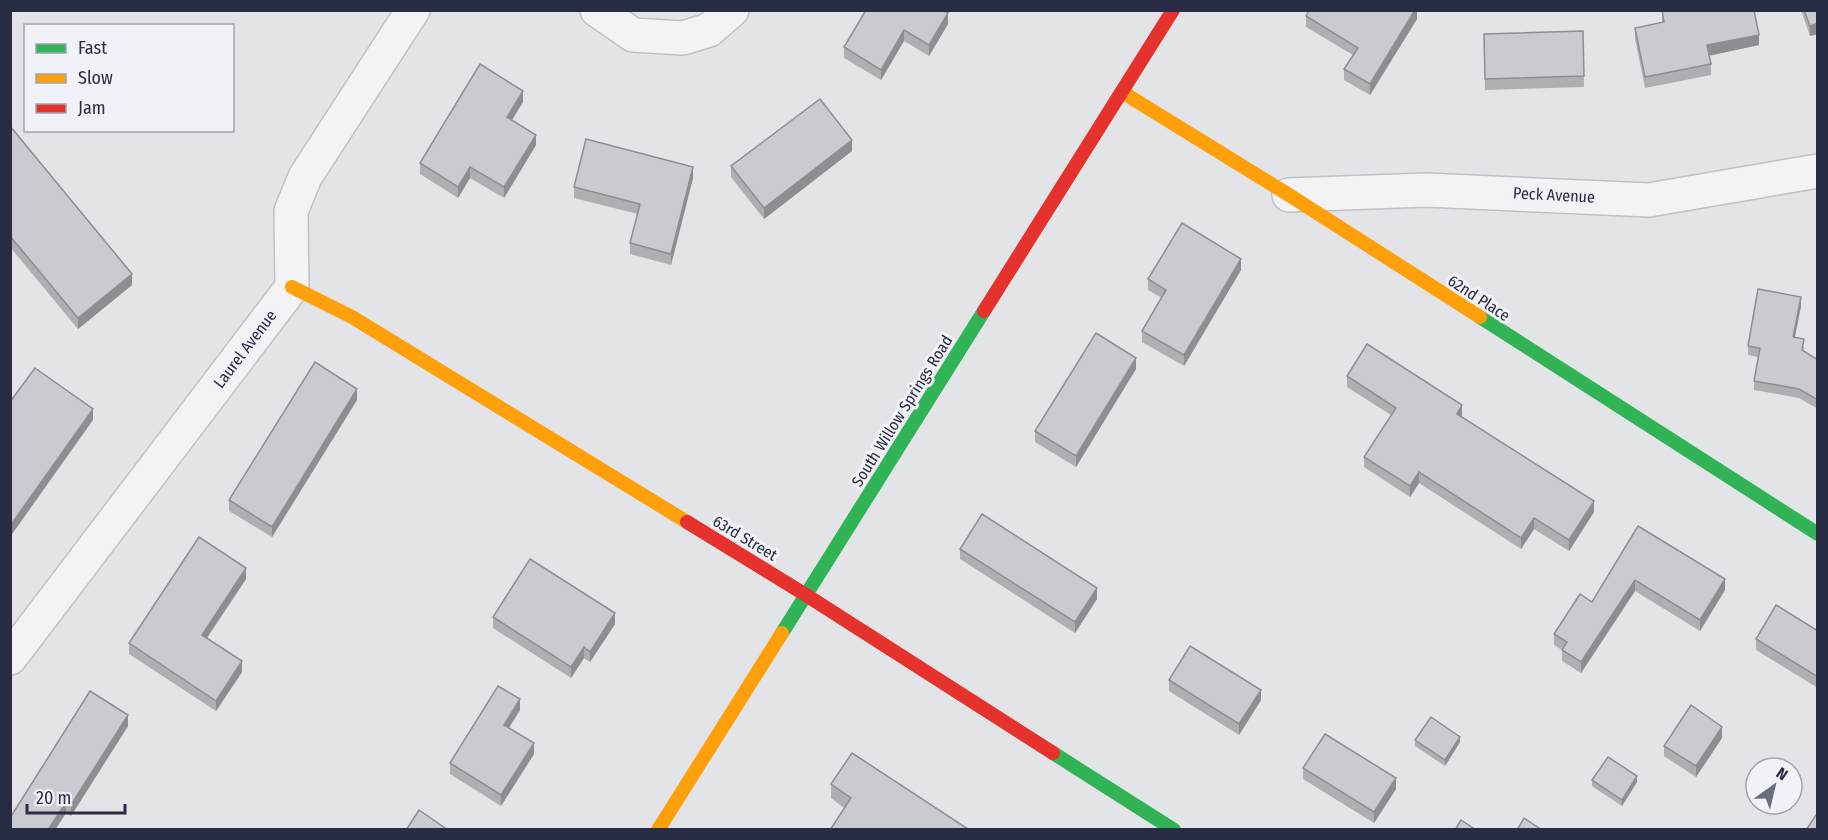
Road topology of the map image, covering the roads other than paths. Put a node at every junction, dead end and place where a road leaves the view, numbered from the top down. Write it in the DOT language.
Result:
graph roads {
  1 [pos="413,10"];
  2 [pos="597,10"];
  3 [pos="732,10"];
  4 [pos="1173,10"];
  5 [pos="1122,92"];
  6 [pos="1818,171"];
  7 [pos="1289,195"];
  8 [pos="292,287"];
  9 [pos="1818,534"];
  10 [pos="806,595"];
  11 [pos="10,658"];
  12 [pos="658,830"];
  13 [pos="1174,830"];
  1 -- 8 [label="street"];
  2 -- 3 [label="street"];
  4 -- 5 [label="street, South Willow Springs Road"];
  5 -- 7 [label="street, 62nd Place"];
  5 -- 10 [label="street, South Willow Springs Road"];
  6 -- 7 [label="street, Peck Avenue"];
  7 -- 9 [label="street, 62nd Place"];
  8 -- 10 [label="street, 63rd Street"];
  8 -- 11 [label="street, Laurel Avenue"];
  10 -- 12 [label="street, South Willow Springs Road"];
  10 -- 13 [label="street, 63rd Street"];
}
